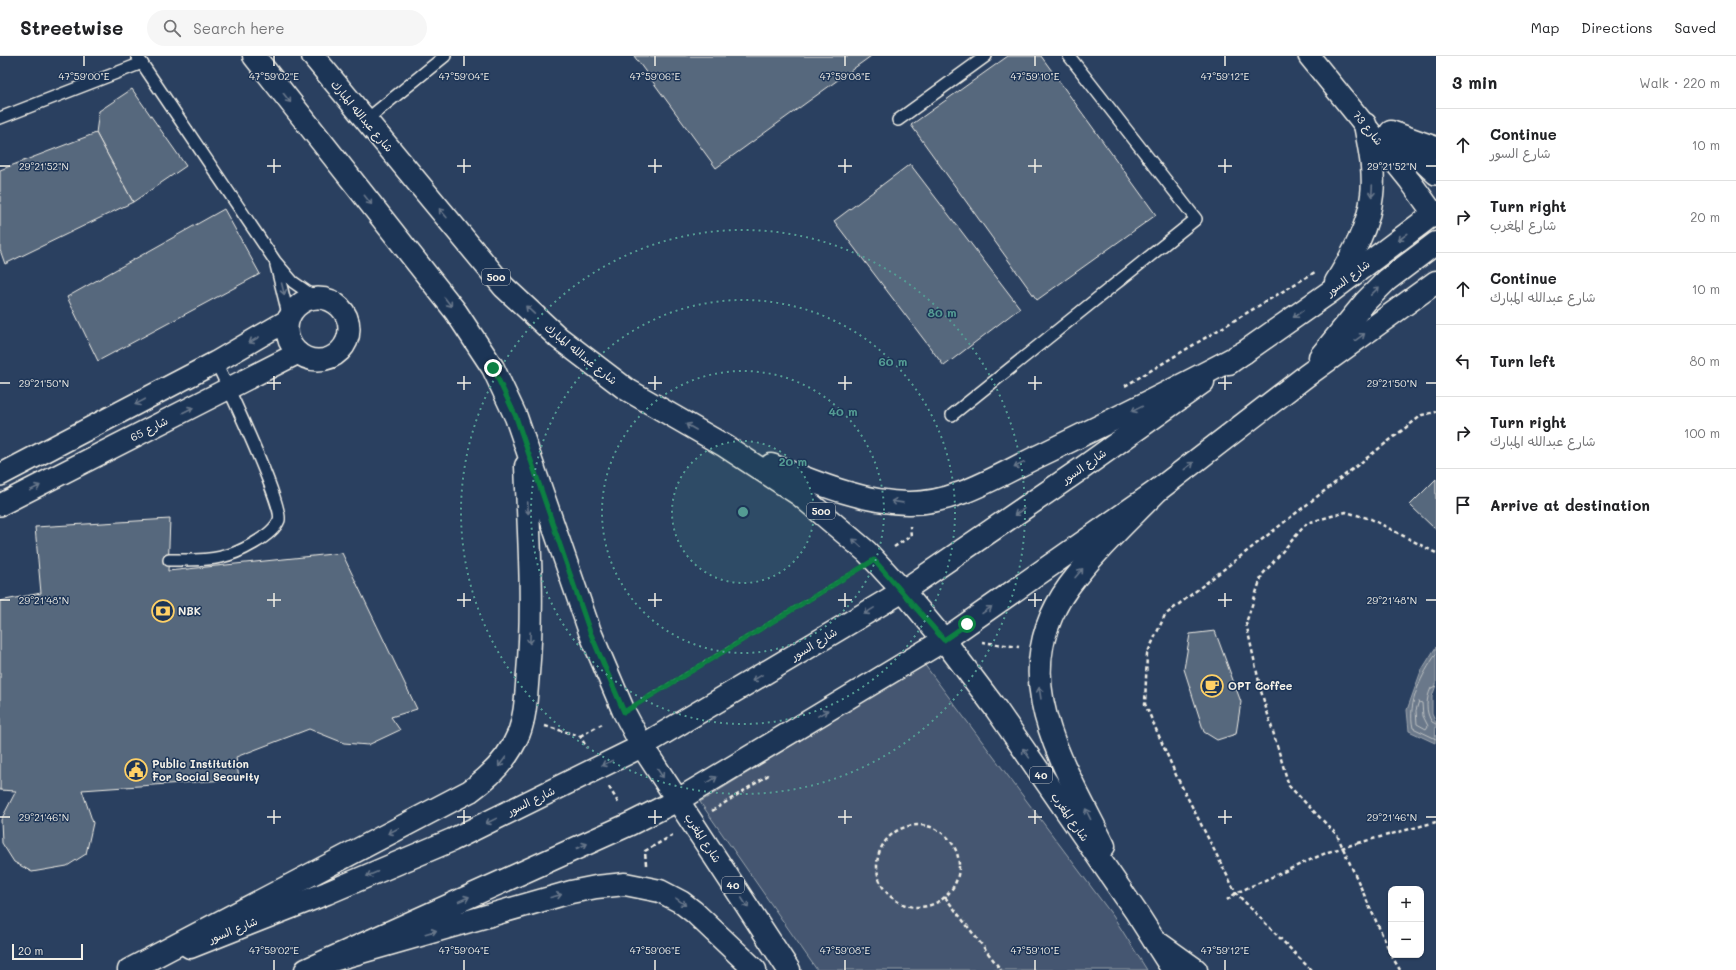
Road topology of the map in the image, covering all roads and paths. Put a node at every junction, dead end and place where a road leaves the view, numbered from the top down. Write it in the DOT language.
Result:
graph roads {
  1 [pos="254,56"];
  2 [pos="312,56"];
  3 [pos="445,56"];
  4 [pos="986,56"];
  5 [pos="1309,56"];
  6 [pos="1072,57"];
  7 [pos="139,59"];
  8 [pos="1328,78"];
  9 [pos="0,118"];
  10 [pos="366,120"];
  11 [pos="898,120"];
  12 [pos="1365,124"];
  13 [pos="1391,132"];
  14 [pos="1436,148"];
  15 [pos="1436,174"];
  16 [pos="1435,214"];
  17 [pos="1436,243"];
  18 [pos="275,261"];
  19 [pos="1316,272"];
  20 [pos="1436,282"];
  21 [pos="1330,292"];
  22 [pos="316,298"];
  23 [pos="288,319"];
  24 [pos="1245,352"];
  25 [pos="298,354"];
  26 [pos="216,362"];
  27 [pos="1306,376"];
  28 [pos="1121,388"];
  29 [pos="229,389"];
  30 [pos="1436,412"];
  31 [pos="952,415"];
  32 [pos="525,441"];
  33 [pos="725,446"];
  34 [pos="0,475"];
  35 [pos="1158,490"];
  36 [pos="906,504"];
  37 [pos="0,506"];
  38 [pos="1436,553"];
  39 [pos="169,560"];
  40 [pos="874,560"];
  41 [pos="903,591"];
  42 [pos="944,640"];
  43 [pos="978,641"];
  44 [pos="1041,650"];
  45 [pos="624,712"];
  46 [pos="580,736"];
  47 [pos="642,746"];
  48 [pos="678,800"];
  49 [pos="1436,822"];
  50 [pos="693,823"];
  51 [pos="649,888"];
  52 [pos="1236,893"];
  53 [pos="945,897"];
  54 [pos="1227,900"];
  55 [pos="1136,912"];
  56 [pos="1154,940"];
  57 [pos="1388,948"];
  58 [pos="1393,958"];
  59 [pos="326,962"];
  60 [pos="130,970"];
  61 [pos="306,970"];
  62 [pos="755,970"];
  63 [pos="789,970"];
  64 [pos="1001,970"];
  65 [pos="1173,970"];
  66 [pos="1196,970"];
  67 [pos="1311,970"];
  68 [pos="1400,970"];
  1 -- 32 [label="main road, one-way"];
  2 -- 10 [label="main road, شارع عبدالله المبارك / 500"];
  3 -- 10 [label="lane"];
  4 -- 11 [label="lane"];
  5 -- 8 [label="street, شارع 73"];
  6 -- 31 [label="lane"];
  7 -- 9 [label="lane"];
  7 -- 18 [label="lane"];
  8 -- 12 [label="street, شارع 73"];
  8 -- 13 [label="street, شارع 73"];
  33 -- 10 [label="main road, شارع عبدالله المبارك / 500, one-way"];
  12 -- 16 [label="street, شارع 73"];
  12 -- 21 [label="main road, one-way"];
  13 -- 14 [label="main road"];
  13 -- 15 [label="street, شارع 73"];
  16 -- 21 [label="main road, شارع السور, one-way"];
  27 -- 17 [label="main road, one-way"];
  18 -- 22 [label="lane"];
  18 -- 23 [label="lane, one-way"];
  19 -- 28 [label="path"];
  27 -- 20 [label="main road, one-way"];
  21 -- 24 [label="main road, شارع السور, one-way"];
  22 -- 23 [label="street"];
  22 -- 25 [label="street"];
  23 -- 25 [label="street"];
  23 -- 26 [label="street, one-way"];
  24 -- 36 [label="main road, one-way"];
  24 -- 41 [label="main road, شارع السور, one-way"];
  25 -- 29 [label="street, شارع 65"];
  26 -- 29 [label="lane"];
  26 -- 34 [label="street, one-way"];
  35 -- 27 [label="main road, one-way"];
  37 -- 29 [label="street, شارع 65, one-way"];
  29 -- 39 [label="lane"];
  30 -- 52 [label="path"];
  32 -- 45 [label="main road"];
  32 -- 60 [label="main road, one-way"];
  36 -- 33 [label="main road, one-way"];
  40 -- 33 [label="main road, شارع عبدالله المبارك / 500, one-way"];
  42 -- 35 [label="main road, one-way"];
  44 -- 35 [label="main road, one-way"];
  36 -- 40 [label="path"];
  38 -- 57 [label="path"];
  40 -- 41 [label="main road, شارع عبدالله المبارك / 500"];
  40 -- 45 [label="path"];
  41 -- 42 [label="main road, شارع المغرب / 40"];
  41 -- 47 [label="main road, شارع السور, one-way"];
  48 -- 42 [label="main road, one-way"];
  55 -- 42 [label="main road, شارع المغرب / 40, one-way"];
  43 -- 44 [label="path"];
  55 -- 44 [label="main road, one-way"];
  45 -- 46 [label="path"];
  45 -- 47 [label="main road"];
  47 -- 48 [label="main road, شارع المغرب / 40, one-way"];
  47 -- 60 [label="main road, شارع السور, one-way"];
  48 -- 50 [label="main road, شارع المغرب / 40"];
  59 -- 48 [label="main road, one-way"];
  49 -- 52 [label="path, bridge"];
  50 -- 51 [label="path"];
  50 -- 63 [label="main road, شارع المغرب / 40, one-way"];
  59 -- 51 [label="main road, one-way"];
  51 -- 62 [label="main road, one-way"];
  52 -- 54 [label="path"];
  52 -- 67 [label="path"];
  53 -- 53 [label="path"];
  53 -- 64 [label="path"];
  55 -- 56 [label="main road, شارع المغرب / 40"];
  56 -- 65 [label="main road, شارع المغرب / 40"];
  56 -- 66 [label="main road"];
  58 -- 68 [label="path"];
  59 -- 61 [label="main road"];
}
